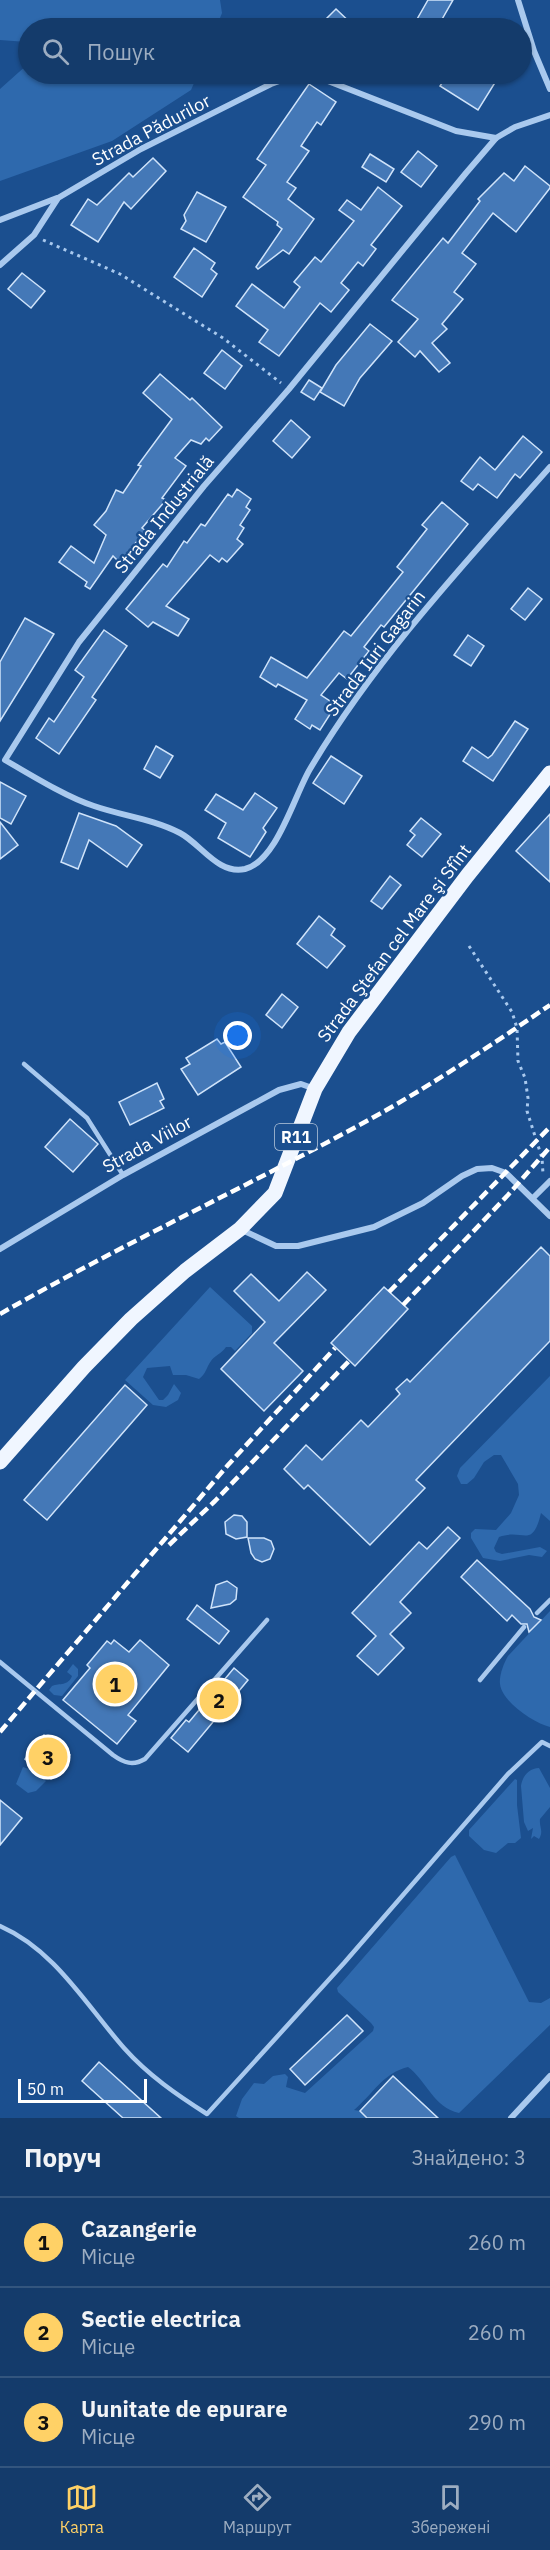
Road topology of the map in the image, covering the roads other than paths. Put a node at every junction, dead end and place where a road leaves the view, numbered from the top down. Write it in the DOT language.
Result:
graph roads {
  1 [pos="518,0"];
  2 [pos="524,18"];
  3 [pos="532,39"];
  4 [pos="271,84"];
  5 [pos="336,84"];
  6 [pos="550,89"];
  7 [pos="550,115"];
  8 [pos="496,138"];
  9 [pos="58,198"];
  10 [pos="0,220"];
  11 [pos="0,265"];
  12 [pos="550,467"];
  13 [pos="2,759"];
  14 [pos="550,773"];
  15 [pos="244,869"];
  16 [pos="24,1064"];
  17 [pos="315,1089"];
  18 [pos="123,1175"];
  19 [pos="549,1182"];
  20 [pos="533,1198"];
  21 [pos="550,1216"];
  22 [pos="240,1229"];
  23 [pos="0,1249"];
  24 [pos="0,1462"];
  25 [pos="550,1600"];
  26 [pos="537,1613"];
  27 [pos="267,1620"];
  28 [pos="524,1627"];
  29 [pos="0,1662"];
  30 [pos="480,1680"];
  31 [pos="550,1746"];
  32 [pos="0,1926"];
  33 [pos="550,2076"];
  34 [pos="511,2118"];
  1 -- 2 [label="street"];
  3 -- 6 [label="street"];
  4 -- 9 [label="street, Strada Pădurilor"];
  5 -- 8 [label="street, Strada Pădurilor"];
  7 -- 8 [label="street, Strada Industrială"];
  8 -- 13 [label="street, Strada Industrială"];
  9 -- 10 [label="street, Strada Pădurilor"];
  9 -- 11 [label="street, Strada Pădurilor"];
  12 -- 15 [label="street, Strada Iuri Gagarin"];
  13 -- 15 [label="street, Strada Industrială"];
  14 -- 17 [label="main road, Strada Ştefan cel Mare şi Sfînt / R11"];
  16 -- 18 [label="lane"];
  17 -- 18 [label="street, Strada Viilor"];
  17 -- 22 [label="main road, Strada Ştefan cel Mare şi Sfînt / R11"];
  18 -- 23 [label="street, Strada Viilor"];
  19 -- 20 [label="street"];
  20 -- 21 [label="street"];
  20 -- 22 [label="street"];
  22 -- 24 [label="main road, Strada Ştefan cel Mare şi Sfînt / R11"];
  25 -- 26 [label="lane"];
  27 -- 29 [label="lane"];
  28 -- 30 [label="lane"];
  31 -- 32 [label="lane"];
  33 -- 34 [label="street"];
}
